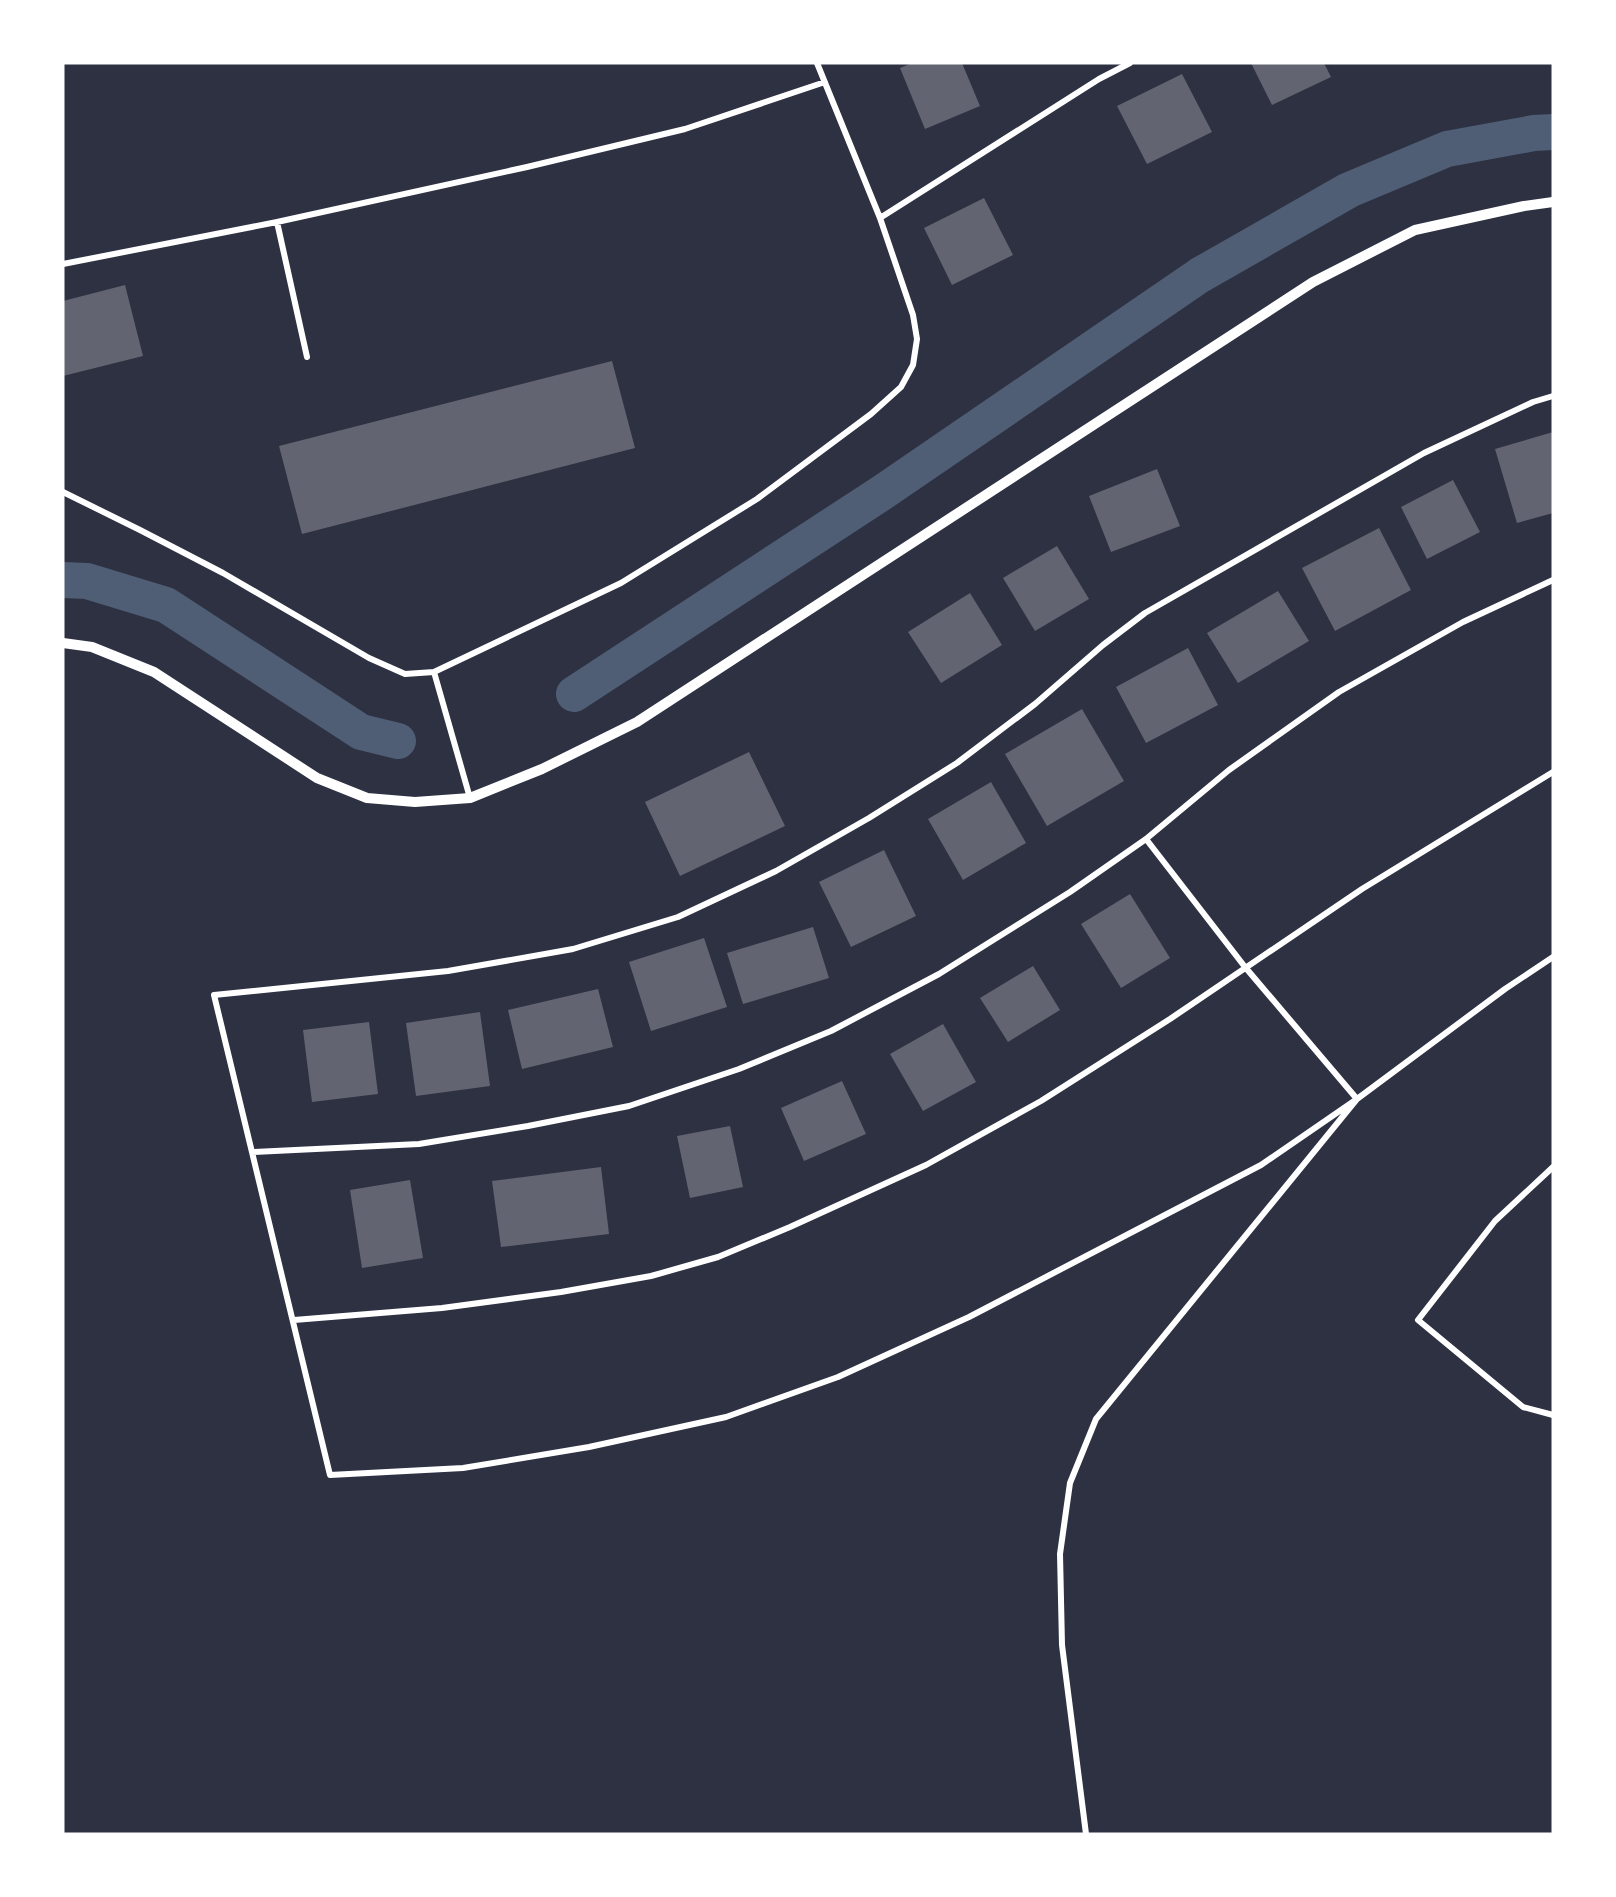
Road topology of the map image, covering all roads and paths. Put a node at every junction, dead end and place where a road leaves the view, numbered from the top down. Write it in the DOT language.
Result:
graph roads {
  1 [pos="817,63"];
  2 [pos="1130,63"];
  3 [pos="825,82"];
  4 [pos="1553,202"];
  5 [pos="880,218"];
  6 [pos="277,222"];
  7 [pos="63,264"];
  8 [pos="307,357"];
  9 [pos="1553,396"];
  10 [pos="63,492"];
  11 [pos="1553,580"];
  12 [pos="63,643"];
  13 [pos="434,672"];
  14 [pos="1553,772"];
  15 [pos="470,798"];
  16 [pos="1146,839"];
  17 [pos="1553,957"];
  18 [pos="1245,967"];
  19 [pos="1357,1099"];
  20 [pos="252,1152"];
  21 [pos="1553,1167"];
  22 [pos="294,1320"];
  23 [pos="1553,1415"];
  24 [pos="1086,1834"];
  1 -- 3 [label="street"];
  2 -- 5 [label="street"];
  3 -- 5 [label="street"];
  3 -- 6 [label="street"];
  4 -- 15 [label="street"];
  5 -- 13 [label="street"];
  6 -- 7 [label="street"];
  6 -- 8 [label="street"];
  9 -- 20 [label="street"];
  10 -- 13 [label="street"];
  11 -- 16 [label="street"];
  12 -- 15 [label="street"];
  13 -- 15 [label="street"];
  14 -- 18 [label="street"];
  16 -- 18 [label="street"];
  16 -- 20 [label="street"];
  17 -- 19 [label="street"];
  18 -- 19 [label="street"];
  18 -- 22 [label="street"];
  19 -- 22 [label="street"];
  19 -- 24 [label="street"];
  20 -- 22 [label="street"];
  21 -- 23 [label="street"];
}
